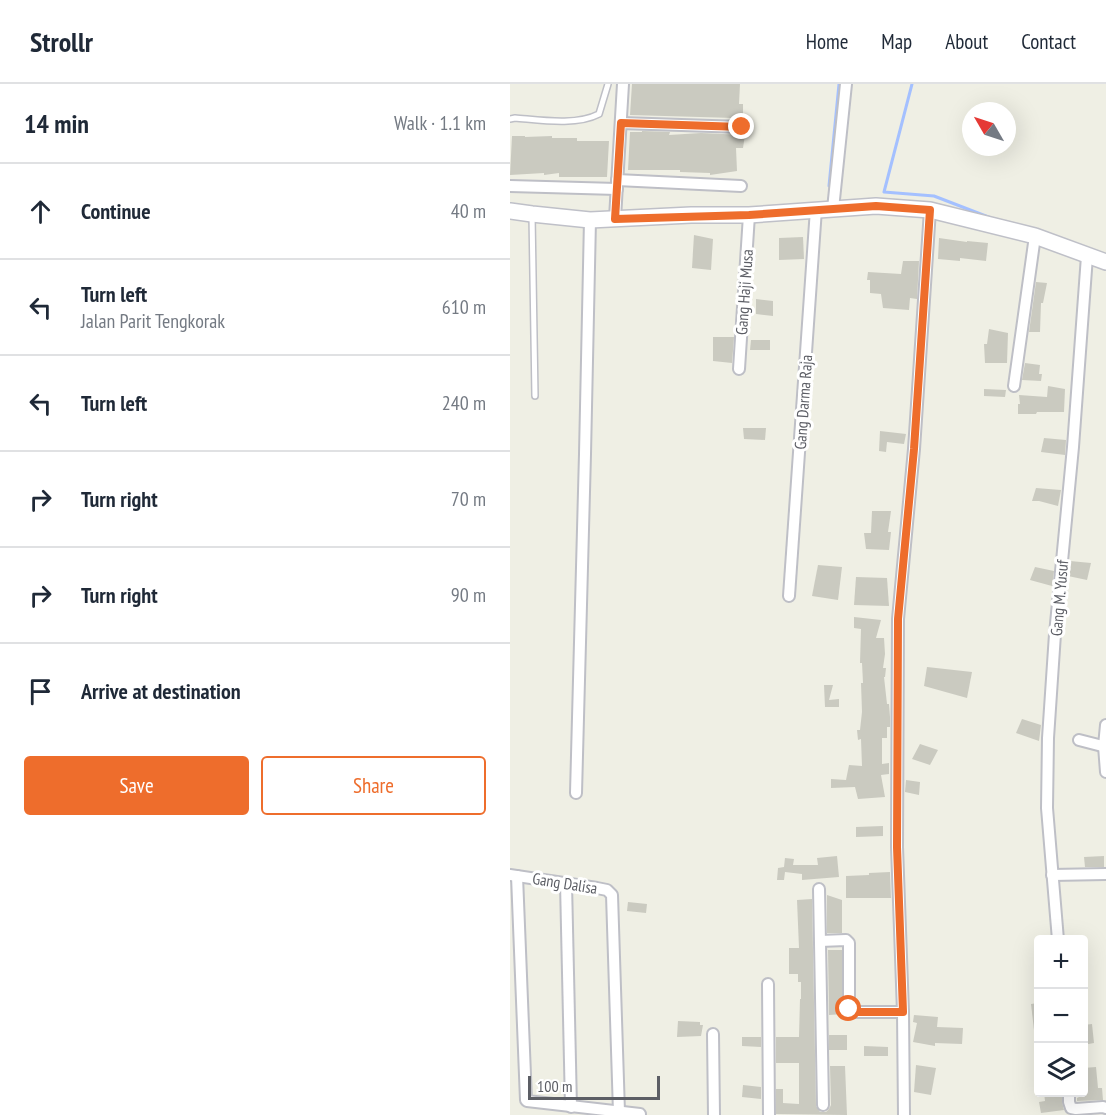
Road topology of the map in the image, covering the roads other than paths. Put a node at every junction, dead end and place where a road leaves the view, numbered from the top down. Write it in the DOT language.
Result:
graph roads {
  1 [pos="608,84"];
  2 [pos="623,84"];
  3 [pos="846,84"];
  4 [pos="510,119"];
  5 [pos="621,123"];
  6 [pos="742,127"];
  7 [pos="617,185"];
  8 [pos="510,186"];
  9 [pos="741,186"];
  10 [pos="816,209"];
  11 [pos="833,209"];
  12 [pos="930,210"];
  13 [pos="510,211"];
  14 [pos="532,214"];
  15 [pos="749,215"];
  16 [pos="615,219"];
  17 [pos="590,220"];
  18 [pos="1035,236"];
  19 [pos="1087,256"];
  20 [pos="1106,262"];
  21 [pos="739,369"];
  22 [pos="1014,386"];
  23 [pos="535,396"];
  24 [pos="789,596"];
  25 [pos="1106,725"];
  26 [pos="1079,740"];
  27 [pos="1105,746"];
  28 [pos="1106,772"];
  29 [pos="576,793"];
  30 [pos="1106,874"];
  31 [pos="514,875"];
  32 [pos="1052,875"];
  33 [pos="566,884"];
  34 [pos="819,889"];
  35 [pos="1058,935"];
  36 [pos="820,941"];
  37 [pos="768,984"];
  38 [pos="903,1012"];
  39 [pos="713,1034"];
  40 [pos="1069,1097"];
  41 [pos="823,1105"];
  42 [pos="571,1107"];
  43 [pos="1106,1108"];
  44 [pos="552,1110"];
  45 [pos="619,1112"];
  46 [pos="640,1114"];
  47 [pos="714,1115"];
  48 [pos="769,1115"];
  49 [pos="904,1115"];
  1 -- 4 [label="lane"];
  2 -- 5 [label="street"];
  3 -- 11 [label="street"];
  5 -- 6 [label="street"];
  5 -- 7 [label="street"];
  7 -- 8 [label="street"];
  7 -- 9 [label="street"];
  7 -- 16 [label="street"];
  10 -- 11 [label="main road"];
  10 -- 15 [label="main road"];
  10 -- 24 [label="street, Gang Darma Raja"];
  11 -- 12 [label="main road"];
  12 -- 18 [label="main road"];
  12 -- 38 [label="street"];
  13 -- 14 [label="main road"];
  14 -- 17 [label="main road"];
  14 -- 23 [label="lane"];
  15 -- 16 [label="main road"];
  15 -- 21 [label="street, Gang Haji Musa"];
  16 -- 17 [label="main road"];
  17 -- 29 [label="street"];
  18 -- 19 [label="main road"];
  18 -- 22 [label="street"];
  19 -- 20 [label="main road"];
  19 -- 32 [label="street, Gang M. Yusuf"];
  25 -- 27 [label="street"];
  26 -- 27 [label="street"];
  27 -- 28 [label="street"];
  30 -- 32 [label="street"];
  31 -- 33 [label="street, Gang Dalisa"];
  31 -- 44 [label="street"];
  32 -- 35 [label="street, Gang M. Yusuf"];
  33 -- 42 [label="street"];
  33 -- 45 [label="street, Gang Dalisa"];
  34 -- 36 [label="street"];
  36 -- 38 [label="street"];
  36 -- 41 [label="street"];
  37 -- 48 [label="street"];
  38 -- 49 [label="street"];
  39 -- 47 [label="street"];
  40 -- 43 [label="street"];
  42 -- 44 [label="street"];
  42 -- 45 [label="street"];
  45 -- 46 [label="street"];
}
